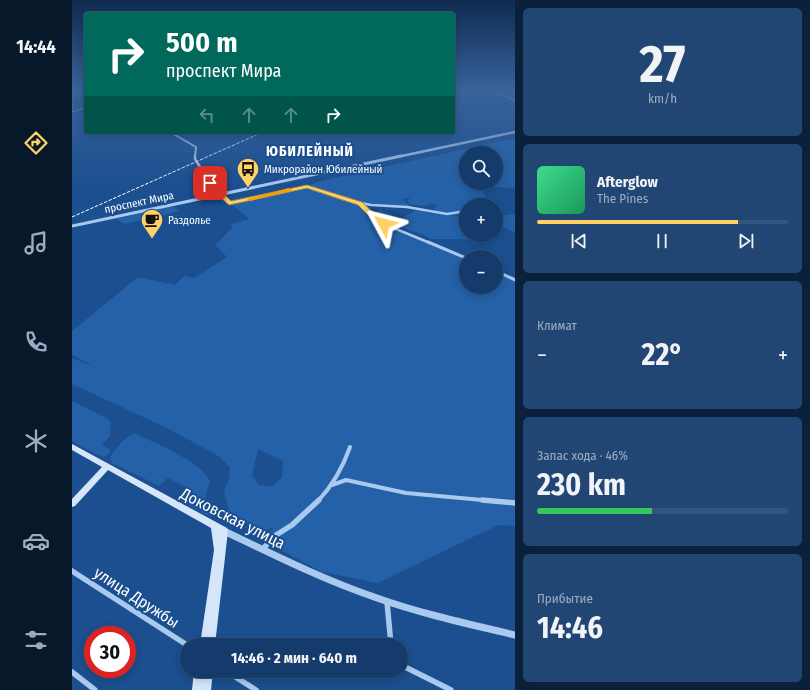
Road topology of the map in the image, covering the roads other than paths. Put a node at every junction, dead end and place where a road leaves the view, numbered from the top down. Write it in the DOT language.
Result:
graph roads {
  1 [pos="515,132"];
  2 [pos="173,134"];
  3 [pos="219,194"];
  4 [pos="360,203"];
  5 [pos="459,212"];
  6 [pos="72,226"];
  7 [pos="459,255"];
  8 [pos="503,274"];
  9 [pos="515,280"];
  10 [pos="72,447"];
  11 [pos="350,447"];
  12 [pos="107,467"];
  13 [pos="332,485"];
  14 [pos="515,503"];
  15 [pos="72,504"];
  16 [pos="214,525"];
  17 [pos="224,531"];
  18 [pos="264,549"];
  19 [pos="72,571"];
  20 [pos="387,602"];
  21 [pos="515,635"];
  22 [pos="205,638"];
  23 [pos="212,638"];
  24 [pos="390,638"];
  25 [pos="180,640"];
  26 [pos="408,668"];
  27 [pos="72,672"];
  28 [pos="198,678"];
  29 [pos="207,678"];
  30 [pos="237,678"];
  31 [pos="95,690"];
  32 [pos="197,690"];
  33 [pos="206,690"];
  34 [pos="256,690"];
  35 [pos="451,690"];
  1 -- 3 [label="street, проспект Мира"];
  2 -- 3 [label="street"];
  3 -- 4 [label="street"];
  3 -- 6 [label="street, проспект Мира"];
  4 -- 5 [label="street"];
  4 -- 7 [label="street"];
  8 -- 9 [label="street"];
  10 -- 12 [label="main road, Доковская улица"];
  11 -- 13 [label="street"];
  12 -- 15 [label="main road"];
  12 -- 16 [label="main road, Доковская улица"];
  13 -- 14 [label="street"];
  13 -- 18 [label="street"];
  16 -- 17 [label="main road, Доковская улица"];
  16 -- 22 [label="main road"];
  17 -- 18 [label="street, Доковская улица"];
  17 -- 23 [label="main road"];
  18 -- 20 [label="street, Доковская улица"];
  19 -- 25 [label="street, улица Дружбы"];
  20 -- 21 [label="street, Доковская улица"];
  20 -- 24 [label="street"];
  26 -- 35 [label="street"];
  27 -- 31 [label="street"];
  28 -- 32 [label="main road"];
  29 -- 33 [label="main road"];
  30 -- 34 [label="street"];
}
